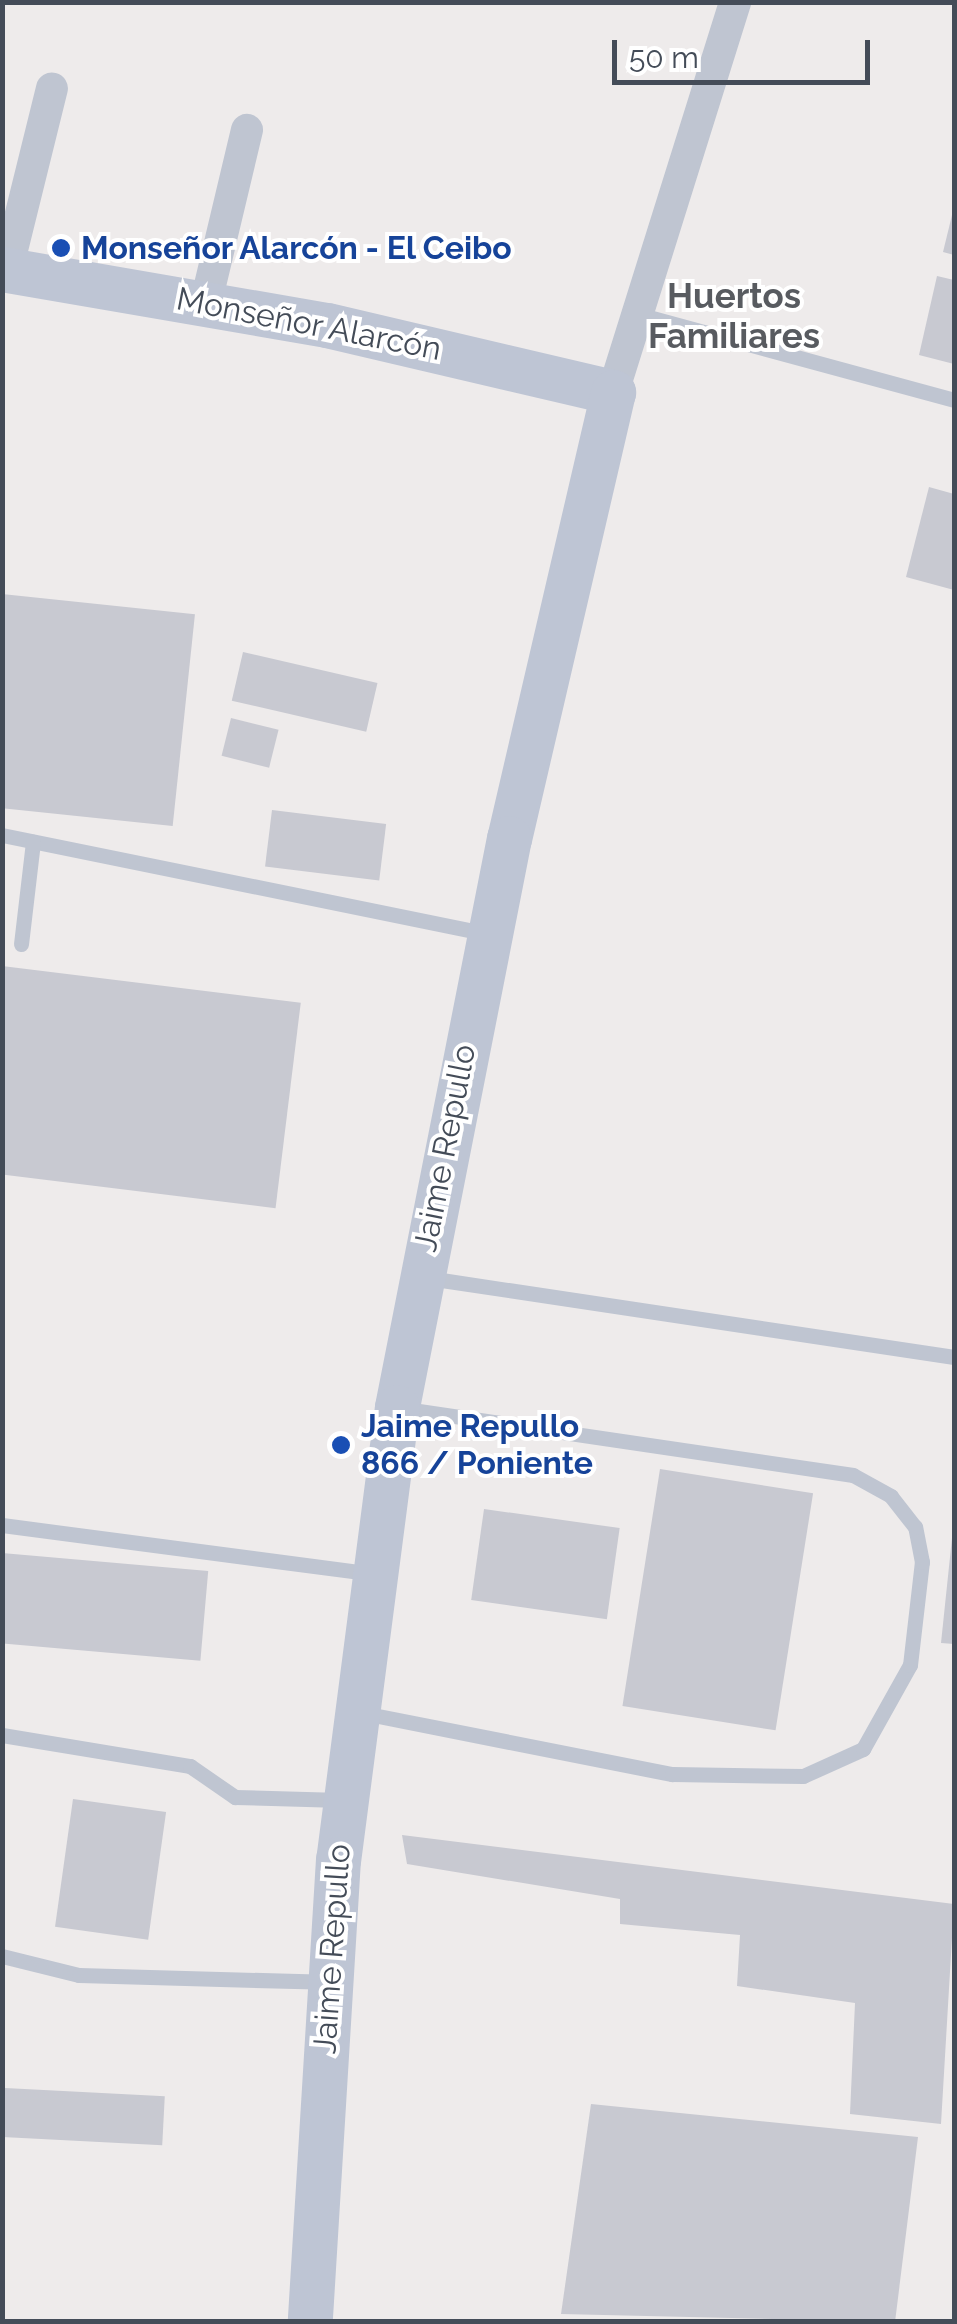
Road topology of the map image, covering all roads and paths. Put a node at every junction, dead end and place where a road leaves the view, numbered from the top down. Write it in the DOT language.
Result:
graph roads {
  1 [pos="736,2"];
  2 [pos="52,88"];
  3 [pos="247,130"];
  4 [pos="5,269"];
  5 [pos="206,302"];
  6 [pos="634,313"];
  7 [pos="613,392"];
  8 [pos="954,400"];
  9 [pos="2,835"];
  10 [pos="33,842"];
  11 [pos="488,934"];
  12 [pos="20,944"];
  13 [pos="419,1277"];
  14 [pos="954,1357"];
  15 [pos="397,1407"];
  16 [pos="2,1524"];
  17 [pos="372,1574"];
  18 [pos="354,1711"];
  19 [pos="2,1735"];
  20 [pos="344,1800"];
  21 [pos="2,1956"];
  22 [pos="328,1982"];
  23 [pos="310,2322"];
  1 -- 6 [label="street, Jaime Repullo"];
  2 -- 4 [label="street"];
  3 -- 5 [label="street"];
  4 -- 5 [label="street, Monseñor Alarcón"];
  5 -- 7 [label="street, Monseñor Alarcón"];
  6 -- 7 [label="street, Jaime Repullo"];
  6 -- 8 [label="lane"];
  7 -- 11 [label="street, Jaime Repullo"];
  9 -- 10 [label="lane"];
  10 -- 11 [label="lane"];
  10 -- 12 [label="lane"];
  11 -- 13 [label="street, Jaime Repullo"];
  13 -- 14 [label="lane"];
  13 -- 15 [label="street, Jaime Repullo"];
  15 -- 17 [label="street, Jaime Repullo"];
  15 -- 18 [label="lane"];
  16 -- 17 [label="lane"];
  17 -- 18 [label="street, Jaime Repullo"];
  18 -- 20 [label="street, Jaime Repullo"];
  19 -- 20 [label="lane"];
  20 -- 22 [label="street, Jaime Repullo"];
  21 -- 22 [label="lane"];
  22 -- 23 [label="street, Jaime Repullo"];
}
